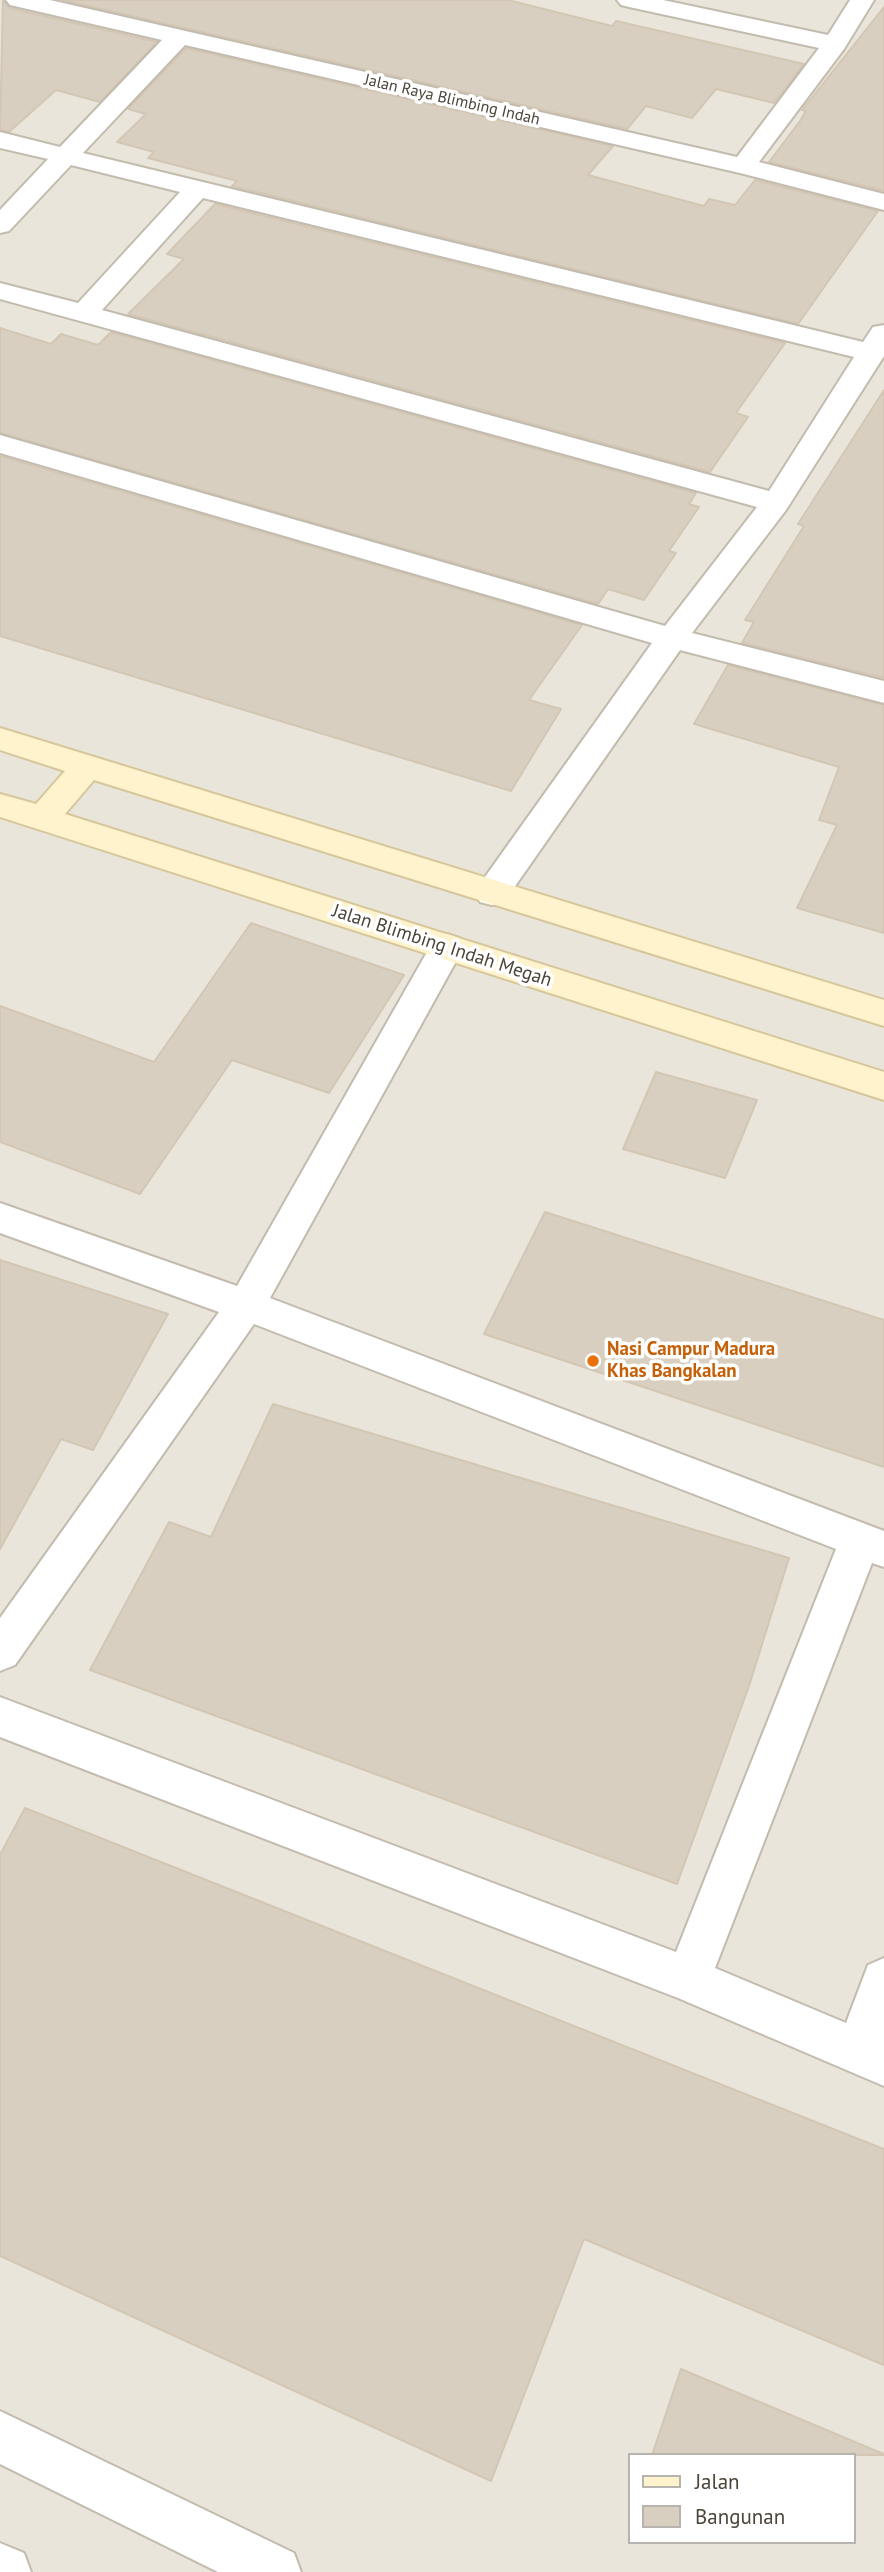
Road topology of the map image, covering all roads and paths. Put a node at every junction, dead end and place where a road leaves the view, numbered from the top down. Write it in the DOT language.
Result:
graph roads {
  1 [pos="18,0"];
  2 [pos="629,0"];
  3 [pos="862,0"];
  4 [pos="179,37"];
  5 [pos="835,44"];
  6 [pos="0,140"];
  7 [pos="65,156"];
  8 [pos="744,166"];
  9 [pos="196,190"];
  10 [pos="884,202"];
  11 [pos="0,225"];
  12 [pos="0,291"];
  13 [pos="83,314"];
  14 [pos="878,342"];
  15 [pos="0,444"];
  16 [pos="776,503"];
  17 [pos="672,638"];
  18 [pos="884,692"];
  19 [pos="0,739"];
  20 [pos="88,767"];
  21 [pos="0,805"];
  22 [pos="42,819"];
  23 [pos="492,893"];
  24 [pos="447,947"];
  25 [pos="884,1013"];
  26 [pos="884,1086"];
  27 [pos="0,1218"];
  28 [pos="246,1305"];
  29 [pos="872,1545"];
  30 [pos="0,1653"];
  31 [pos="0,1717"];
  32 [pos="688,1979"];
  33 [pos="884,1981"];
  34 [pos="871,2057"];
  35 [pos="0,2437"];
  36 [pos="0,2569"];
  37 [pos="5,2572"];
  38 [pos="275,2572"];
  1 -- 4 [label="street, Jalan Raya Blimbing Indah"];
  2 -- 5 [label="street"];
  3 -- 5 [label="street"];
  4 -- 7 [label="street"];
  4 -- 8 [label="street, Jalan Raya Blimbing Indah"];
  5 -- 8 [label="street"];
  6 -- 7 [label="street"];
  7 -- 9 [label="street"];
  7 -- 11 [label="street"];
  8 -- 10 [label="street, Jalan Raya Blimbing Indah"];
  9 -- 13 [label="street"];
  9 -- 14 [label="street"];
  12 -- 13 [label="street"];
  13 -- 16 [label="street"];
  14 -- 16 [label="street"];
  15 -- 17 [label="street"];
  16 -- 17 [label="street"];
  17 -- 18 [label="street"];
  17 -- 23 [label="street"];
  19 -- 20 [label="street"];
  20 -- 22 [label="street"];
  20 -- 23 [label="street"];
  21 -- 22 [label="street, Jalan Blimbing Indah Megah"];
  22 -- 24 [label="street, Jalan Blimbing Indah Megah"];
  23 -- 25 [label="street"];
  24 -- 26 [label="street, Jalan Blimbing Indah Megah"];
  24 -- 28 [label="street"];
  27 -- 28 [label="street"];
  28 -- 29 [label="street"];
  28 -- 30 [label="street"];
  29 -- 32 [label="street"];
  31 -- 32 [label="street"];
  32 -- 34 [label="street"];
  33 -- 34 [label="street"];
  35 -- 38 [label="street"];
  36 -- 37 [label="street"];
}
